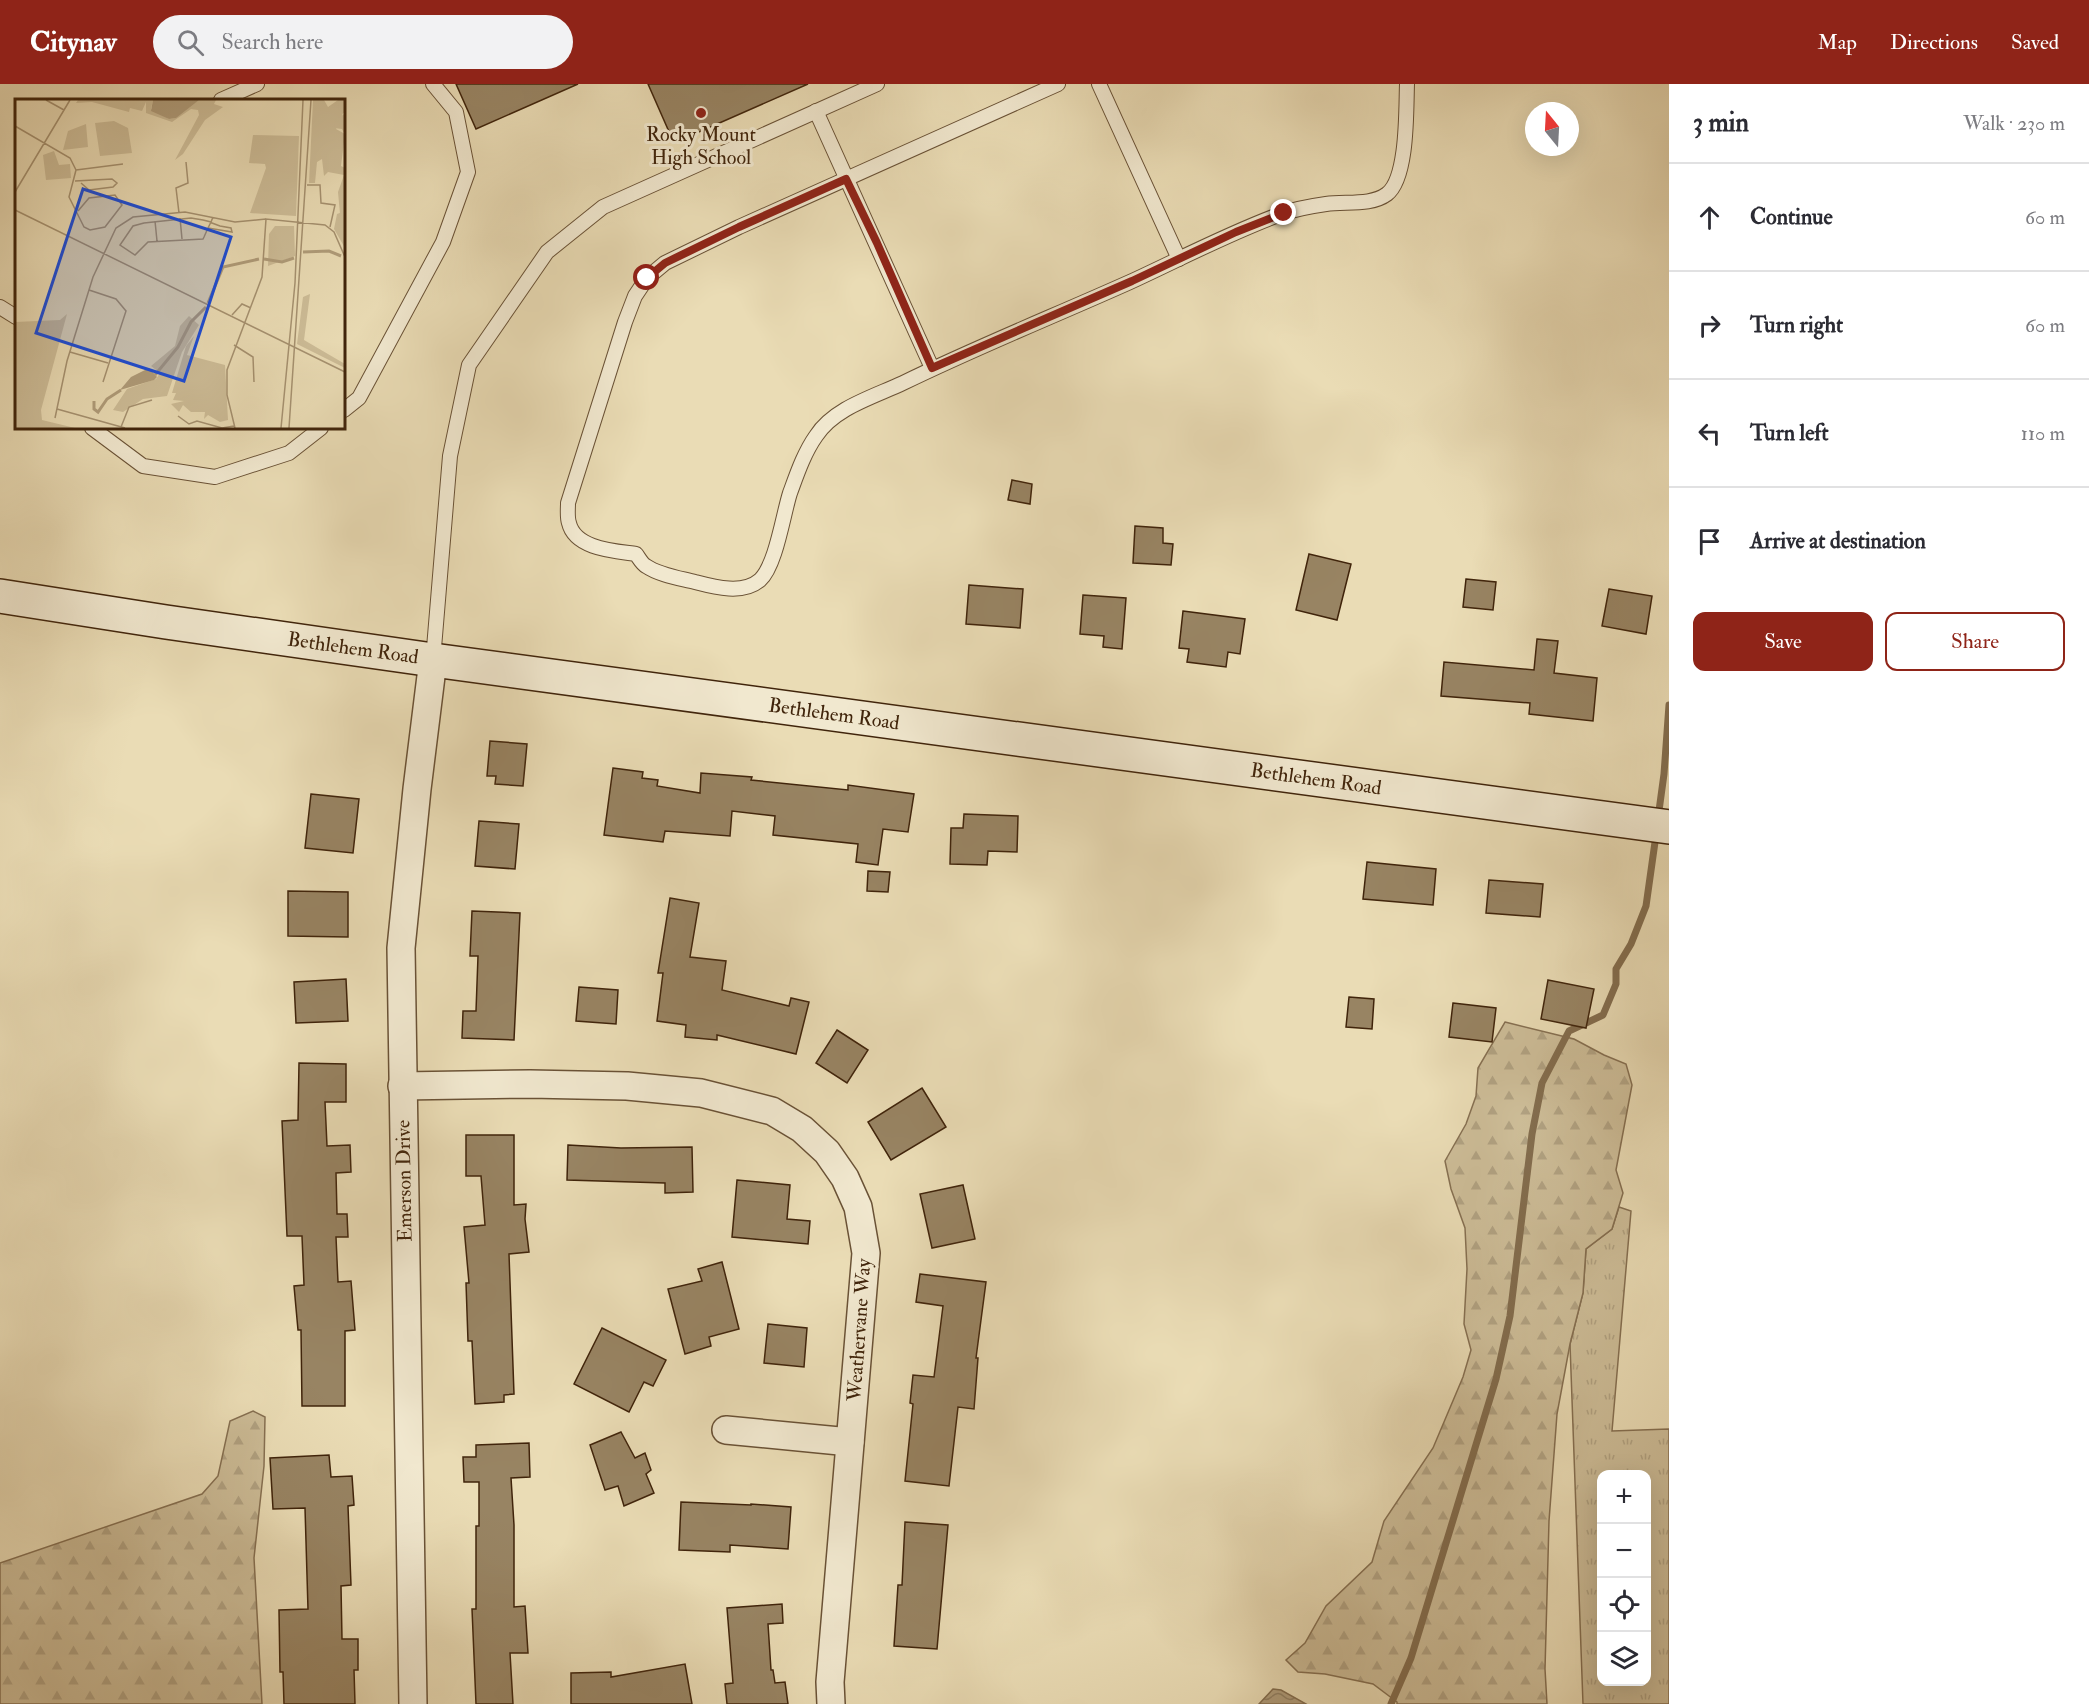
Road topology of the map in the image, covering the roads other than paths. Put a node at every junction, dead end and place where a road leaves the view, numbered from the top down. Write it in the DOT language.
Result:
graph roads {
  1 [pos="257,84"];
  2 [pos="433,84"];
  3 [pos="877,84"];
  4 [pos="1058,84"];
  5 [pos="1100,84"];
  6 [pos="1407,84"];
  7 [pos="223,99"];
  8 [pos="816,111"];
  9 [pos="846,179"];
  10 [pos="1179,259"];
  11 [pos="0,307"];
  12 [pos="15,316"];
  13 [pos="932,368"];
  14 [pos="345,409"];
  15 [pos="93,429"];
  16 [pos="320,429"];
  17 [pos="0,596"];
  18 [pos="434,660"];
  19 [pos="1669,826"];
  20 [pos="402,1086"];
  21 [pos="726,1430"];
  22 [pos="850,1442"];
  23 [pos="412,1704"];
  24 [pos="831,1704"];
  1 -- 7 [label="lane"];
  2 -- 14 [label="lane"];
  3 -- 8 [label="lane"];
  4 -- 9 [label="lane"];
  5 -- 10 [label="lane"];
  6 -- 10 [label="lane"];
  8 -- 9 [label="lane"];
  8 -- 18 [label="lane"];
  9 -- 13 [label="lane"];
  9 -- 13 [label="lane"];
  10 -- 13 [label="lane"];
  11 -- 12 [label="lane"];
  15 -- 16 [label="lane"];
  17 -- 18 [label="main road, Bethlehem Road"];
  18 -- 19 [label="main road, Bethlehem Road"];
  18 -- 20 [label="street, Emerson Drive"];
  20 -- 22 [label="street, Weathervane Way"];
  20 -- 23 [label="street, Emerson Drive"];
  21 -- 22 [label="street"];
  22 -- 24 [label="street, Weathervane Way"];
}
